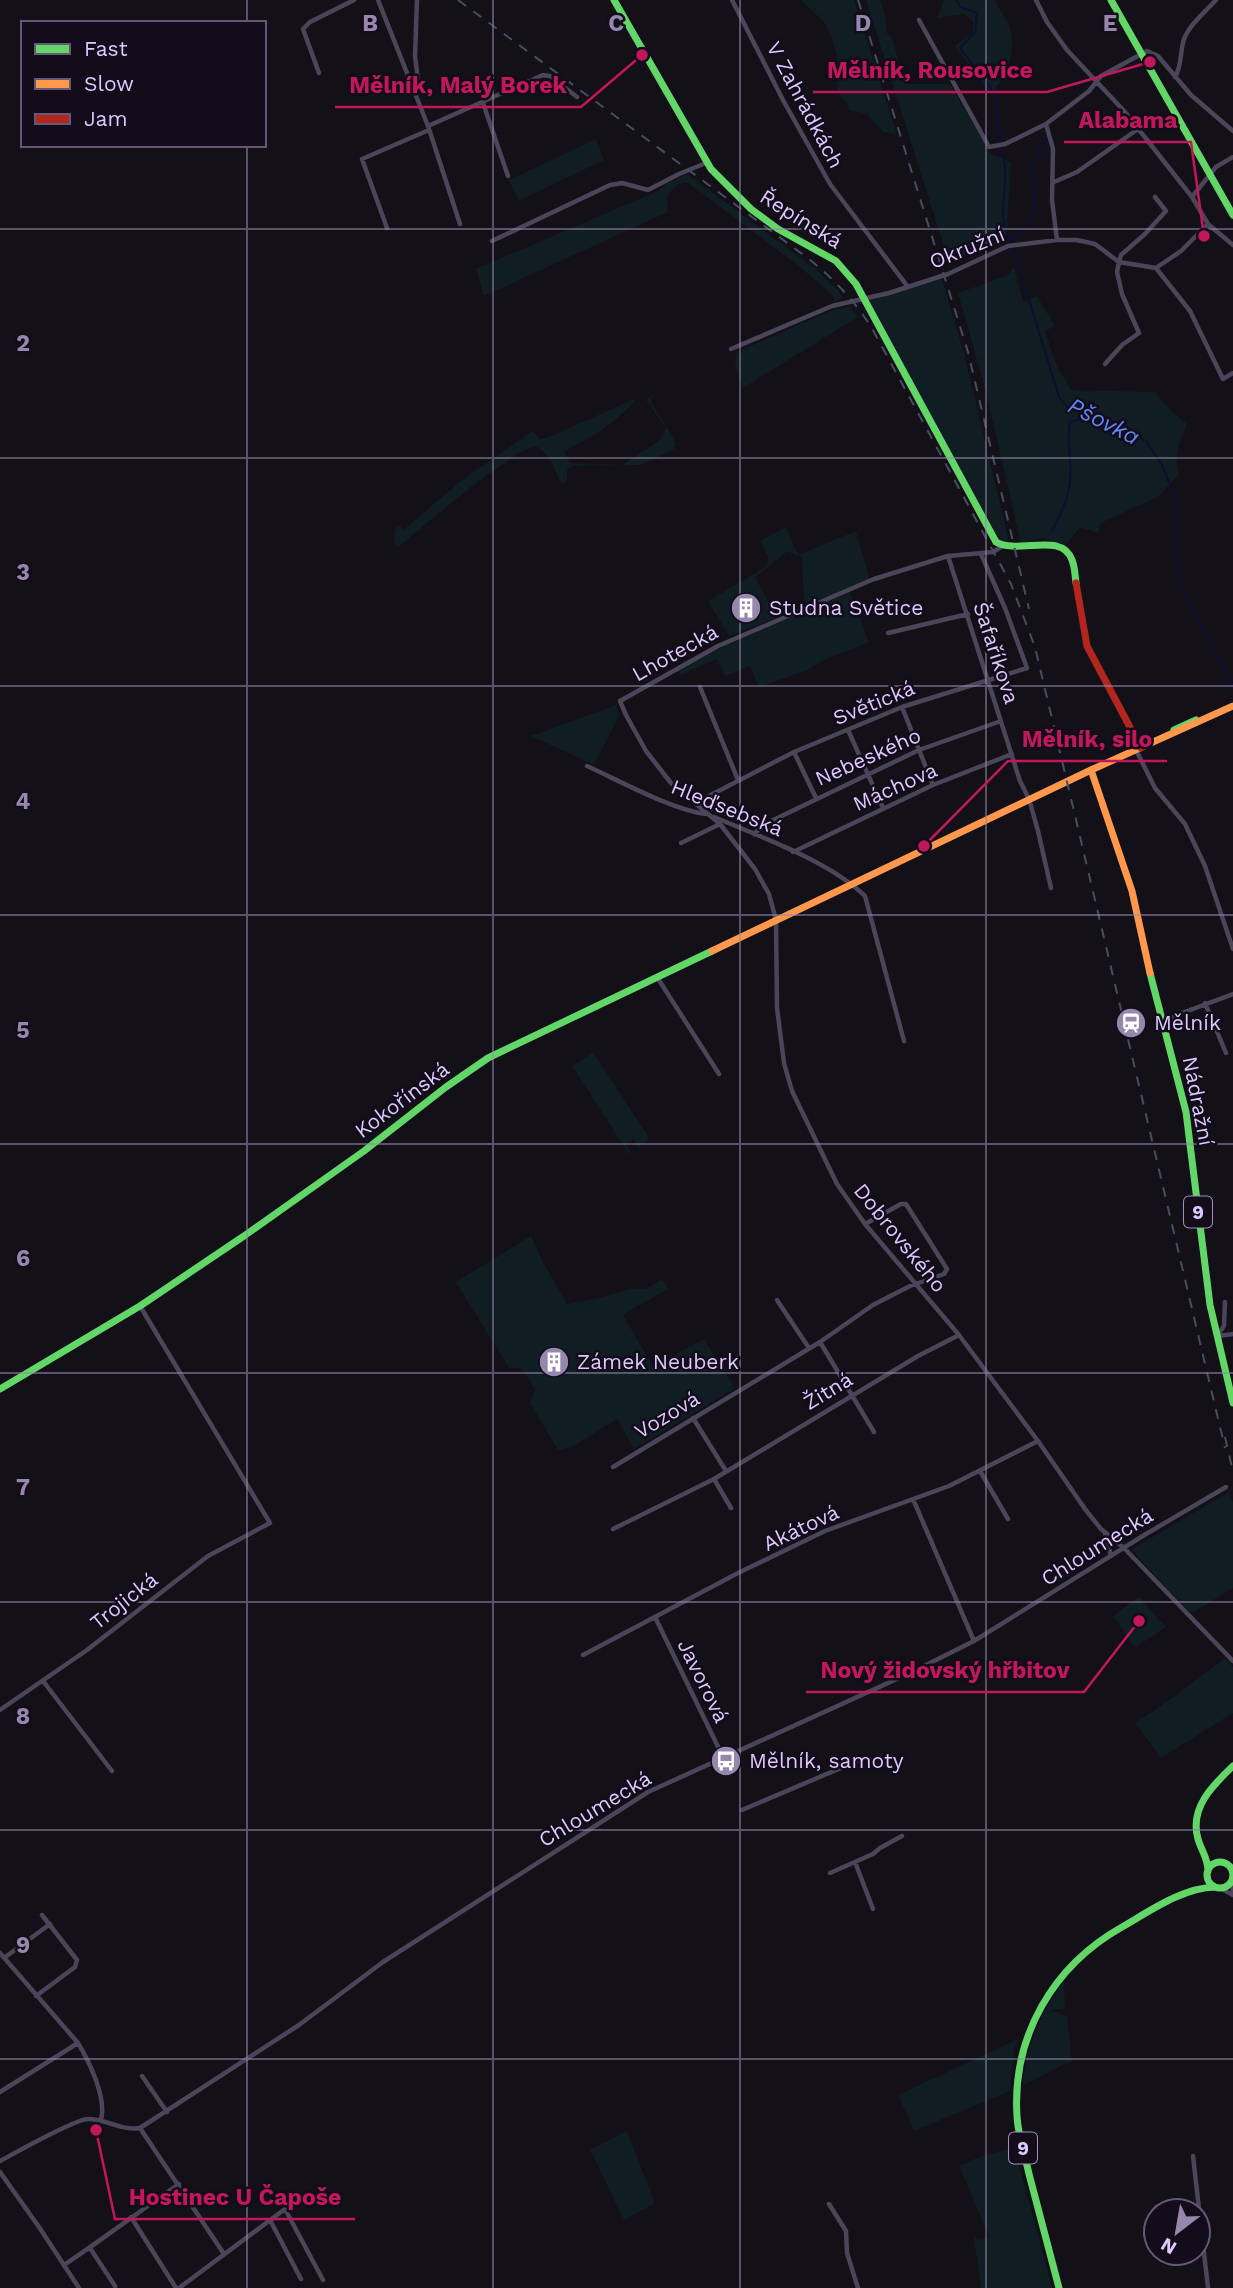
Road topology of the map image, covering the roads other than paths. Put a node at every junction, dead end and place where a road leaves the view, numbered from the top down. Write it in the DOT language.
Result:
graph roads {
  1 [pos="354,0"];
  2 [pos="378,0"];
  3 [pos="416,0"];
  4 [pos="614,0"];
  5 [pos="733,0"];
  6 [pos="1036,0"];
  7 [pos="1111,0"];
  8 [pos="1216,0"];
  9 [pos="919,20"];
  10 [pos="1141,54"];
  11 [pos="319,73"];
  12 [pos="1175,77"];
  13 [pos="1096,83"];
  14 [pos="416,96"];
  15 [pos="577,97"];
  16 [pos="483,103"];
  17 [pos="1046,124"];
  18 [pos="428,128"];
  19 [pos="1138,129"];
  20 [pos="1233,131"];
  21 [pos="1233,158"];
  22 [pos="706,163"];
  23 [pos="508,176"];
  24 [pos="1054,182"];
  25 [pos="1155,197"];
  26 [pos="1192,197"];
  27 [pos="1233,215"];
  28 [pos="460,224"];
  29 [pos="1208,224"];
  30 [pos="387,228"];
  31 [pos="1057,240"];
  32 [pos="492,241"];
  33 [pos="1233,245"];
  34 [pos="1119,262"];
  35 [pos="1156,268"];
  36 [pos="908,287"];
  37 [pos="864,299"];
  38 [pos="731,349"];
  39 [pos="1105,364"];
  40 [pos="1233,373"];
  41 [pos="1001,547"];
  42 [pos="981,554"];
  43 [pos="948,556"];
  44 [pos="968,614"];
  45 [pos="888,633"];
  46 [pos="988,680"];
  47 [pos="700,687"];
  48 [pos="1233,706"];
  49 [pos="902,707"];
  50 [pos="1001,721"];
  51 [pos="848,730"];
  52 [pos="1141,748"];
  53 [pos="919,750"];
  54 [pos="794,752"];
  55 [pos="1012,754"];
  56 [pos="587,766"];
  57 [pos="1091,770"];
  58 [pos="867,773"];
  59 [pos="738,780"];
  60 [pos="933,785"];
  61 [pos="816,797"];
  62 [pos="1029,799"];
  63 [pos="883,808"];
  64 [pos="709,814"];
  65 [pos="720,824"];
  66 [pos="754,834"];
  67 [pos="681,843"];
  68 [pos="793,852"];
  69 [pos="852,884"];
  70 [pos="1051,888"];
  71 [pos="776,920"];
  72 [pos="1233,949"];
  73 [pos="657,977"];
  74 [pos="1233,994"];
  75 [pos="1205,1003"];
  76 [pos="1163,1020"];
  77 [pos="904,1041"];
  78 [pos="1226,1054"];
  79 [pos="719,1074"];
  80 [pos="864,1224"];
  81 [pos="917,1284"];
  82 [pos="777,1300"];
  83 [pos="1225,1302"];
  84 [pos="140,1306"];
  85 [pos="1233,1334"];
  86 [pos="959,1335"];
  87 [pos="1217,1336"];
  88 [pos="820,1342"];
  89 [pos="809,1348"];
  90 [pos="1233,1367"];
  91 [pos="1224,1368"];
  92 [pos="0,1389"];
  93 [pos="852,1395"];
  94 [pos="1233,1404"];
  95 [pos="693,1418"];
  96 [pos="874,1432"];
  97 [pos="1038,1441"];
  98 [pos="613,1467"];
  99 [pos="726,1471"];
  100 [pos="980,1471"];
  101 [pos="714,1479"];
  102 [pos="1226,1487"];
  103 [pos="913,1499"];
  104 [pos="731,1508"];
  105 [pos="1007,1519"];
  106 [pos="613,1529"];
  107 [pos="1105,1532"];
  108 [pos="1124,1548"];
  109 [pos="1111,1556"];
  110 [pos="655,1617"];
  111 [pos="974,1641"];
  112 [pos="583,1655"];
  113 [pos="1233,1661"];
  114 [pos="43,1681"];
  115 [pos="0,1710"];
  116 [pos="723,1759"];
  117 [pos="862,1759"];
  118 [pos="1233,1766"];
  119 [pos="113,1771"];
  120 [pos="742,1810"];
  121 [pos="902,1836"];
  122 [pos="1204,1852"];
  123 [pos="855,1862"];
  124 [pos="1219,1863"];
  125 [pos="830,1873"];
  126 [pos="1208,1873"];
  127 [pos="1232,1879"];
  128 [pos="1217,1887"];
  129 [pos="1195,1891"];
  130 [pos="1233,1894"];
  131 [pos="873,1909"];
  132 [pos="42,1914"];
  133 [pos="50,1924"];
  134 [pos="2,1956"];
  135 [pos="36,1996"];
  136 [pos="78,2043"];
  137 [pos="142,2076"];
  138 [pos="0,2092"];
  139 [pos="167,2112"];
  140 [pos="101,2120"];
  141 [pos="140,2128"];
  142 [pos="1193,2156"];
  143 [pos="0,2161"];
  144 [pos="0,2172"];
  145 [pos="179,2184"];
  146 [pos="829,2204"];
  147 [pos="131,2217"];
  148 [pos="270,2220"];
  149 [pos="90,2248"];
  150 [pos="224,2254"];
  151 [pos="64,2265"];
  152 [pos="301,2279"];
  153 [pos="323,2280"];
  154 [pos="115,2286"];
  155 [pos="79,2288"];
  156 [pos="178,2288"];
  157 [pos="858,2288"];
  158 [pos="1059,2288"];
  159 [pos="1208,2288"];
  1 -- 11 [label="street"];
  2 -- 14 [label="street"];
  3 -- 14 [label="street"];
  4 -- 22 [label="main road, Řepínská"];
  5 -- 36 [label="street, V Zahrádkách"];
  6 -- 13 [label="street"];
  7 -- 10 [label="main road"];
  8 -- 12 [label="street"];
  9 -- 17 [label="street"];
  10 -- 12 [label="street"];
  10 -- 13 [label="street"];
  10 -- 27 [label="main road"];
  12 -- 20 [label="street"];
  13 -- 17 [label="street"];
  13 -- 19 [label="street"];
  14 -- 18 [label="street"];
  15 -- 16 [label="street"];
  16 -- 18 [label="street"];
  16 -- 23 [label="street"];
  17 -- 24 [label="street"];
  18 -- 28 [label="street"];
  18 -- 30 [label="street"];
  19 -- 24 [label="street"];
  19 -- 26 [label="street"];
  21 -- 26 [label="street"];
  22 -- 32 [label="street"];
  22 -- 37 [label="main road, Řepínská"];
  24 -- 31 [label="street"];
  25 -- 34 [label="street"];
  26 -- 29 [label="street"];
  29 -- 33 [label="street"];
  29 -- 35 [label="street"];
  31 -- 34 [label="street, Okružní"];
  31 -- 36 [label="street, Okružní"];
  34 -- 35 [label="street, Okružní"];
  34 -- 39 [label="street"];
  35 -- 40 [label="street"];
  36 -- 37 [label="street, Okružní"];
  37 -- 38 [label="street, Okružní"];
  37 -- 41 [label="main road, Řepínská"];
  41 -- 42 [label="street, Lhotecká"];
  41 -- 52 [label="main road"];
  42 -- 43 [label="street, Lhotecká"];
  42 -- 46 [label="street, Světická"];
  43 -- 44 [label="street, Šafaříkova"];
  43 -- 64 [label="street, Lhotecká"];
  44 -- 45 [label="street"];
  44 -- 46 [label="street, Šafaříkova"];
  46 -- 49 [label="street, Světická"];
  46 -- 50 [label="street, Šafaříkova"];
  47 -- 59 [label="street"];
  48 -- 52 [label="main road, Kokořínská"];
  49 -- 51 [label="street, Světická"];
  49 -- 53 [label="street"];
  50 -- 53 [label="street, Nebeského"];
  50 -- 55 [label="street, Šafaříkova"];
  51 -- 54 [label="street, Světická"];
  51 -- 58 [label="street"];
  52 -- 57 [label="main road, Kokořínská"];
  52 -- 72 [label="street"];
  53 -- 58 [label="street, Nebeského"];
  53 -- 60 [label="street"];
  54 -- 59 [label="street, Světická"];
  54 -- 61 [label="street"];
  55 -- 60 [label="street, Máchova"];
  55 -- 62 [label="street, Šafaříkova"];
  56 -- 64 [label="street, Hleďsebská"];
  57 -- 62 [label="main road, Kokořínská"];
  57 -- 76 [label="main road, Nádražní / 9"];
  58 -- 61 [label="street, Nebeského"];
  58 -- 63 [label="street"];
  59 -- 64 [label="street, Světická"];
  60 -- 63 [label="street, Máchova"];
  61 -- 66 [label="street, Nebeského"];
  62 -- 69 [label="main road, Kokořínská"];
  62 -- 70 [label="street, Šafaříkova"];
  63 -- 68 [label="street, Máchova"];
  64 -- 65 [label="street, Dobrovského"];
  64 -- 66 [label="street, Hleďsebská"];
  65 -- 67 [label="street"];
  65 -- 71 [label="street, Dobrovského"];
  66 -- 68 [label="street, Hleďsebská"];
  68 -- 69 [label="street, Hleďsebská"];
  69 -- 71 [label="main road, Kokořínská"];
  69 -- 77 [label="street"];
  71 -- 73 [label="main road, Kokořínská"];
  71 -- 80 [label="street, Dobrovského"];
  73 -- 79 [label="street"];
  73 -- 84 [label="main road, Kokořínská"];
  74 -- 75 [label="street"];
  75 -- 76 [label="street"];
  75 -- 78 [label="street"];
  76 -- 87 [label="main road, Nádražní / 9"];
  80 -- 81 [label="street, Dobrovského"];
  80 -- 81 [label="street, Vozová"];
  81 -- 86 [label="street, Dobrovského"];
  81 -- 88 [label="street, Vozová"];
  82 -- 89 [label="street"];
  83 -- 87 [label="street"];
  84 -- 92 [label="main road, Kokořínská"];
  84 -- 114 [label="street, Trojická"];
  85 -- 87 [label="street"];
  86 -- 93 [label="street, Žitná"];
  86 -- 97 [label="street, Dobrovského"];
  87 -- 91 [label="main road, Nádražní / 9"];
  88 -- 89 [label="street, Vozová"];
  88 -- 93 [label="street"];
  89 -- 95 [label="street, Vozová"];
  90 -- 91 [label="street"];
  91 -- 94 [label="main road, Nádražní / 9"];
  93 -- 96 [label="street"];
  93 -- 99 [label="street, Žitná"];
  95 -- 98 [label="street, Vozová"];
  95 -- 99 [label="street"];
  97 -- 100 [label="street, Akátová"];
  97 -- 107 [label="street, Dobrovského"];
  99 -- 101 [label="street, Žitná"];
  100 -- 103 [label="street, Akátová"];
  100 -- 105 [label="street"];
  101 -- 104 [label="street"];
  101 -- 106 [label="street, Žitná"];
  102 -- 108 [label="street, Chloumecká"];
  103 -- 110 [label="street, Akátová"];
  103 -- 111 [label="street"];
  107 -- 108 [label="street, Dobrovského"];
  107 -- 109 [label="street, Dobrovského"];
  108 -- 109 [label="street, Chloumecká"];
  108 -- 113 [label="street, Dobrovského"];
  109 -- 111 [label="street, Chloumecká"];
  110 -- 112 [label="street, Akátová"];
  110 -- 116 [label="street, Javorová"];
  111 -- 116 [label="street, Chloumecká"];
  114 -- 115 [label="street, Trojická"];
  114 -- 119 [label="street"];
  116 -- 139 [label="street, Chloumecká"];
  117 -- 120 [label="street"];
  118 -- 122 [label="main road"];
  121 -- 123 [label="street"];
  122 -- 124 [label="main road"];
  122 -- 126 [label="main road"];
  123 -- 125 [label="street"];
  123 -- 131 [label="street"];
  124 -- 126 [label="main road, 9"];
  124 -- 127 [label="main road"];
  126 -- 128 [label="main road"];
  126 -- 129 [label="main road, 9"];
  127 -- 128 [label="main road, 9"];
  127 -- 130 [label="street"];
  128 -- 129 [label="main road, 9"];
  128 -- 130 [label="street"];
  129 -- 158 [label="main road, 9"];
  132 -- 133 [label="street"];
  133 -- 134 [label="street"];
  133 -- 135 [label="street"];
  134 -- 135 [label="street"];
  135 -- 136 [label="street"];
  136 -- 138 [label="street"];
  136 -- 140 [label="street"];
  137 -- 139 [label="street"];
  139 -- 141 [label="street, Chloumecká"];
  140 -- 141 [label="street"];
  140 -- 143 [label="street"];
  141 -- 145 [label="street"];
  142 -- 159 [label="street"];
  144 -- 151 [label="street"];
  145 -- 147 [label="street"];
  145 -- 150 [label="street"];
  146 -- 157 [label="street"];
  147 -- 149 [label="street"];
  147 -- 156 [label="street"];
  148 -- 150 [label="street"];
  148 -- 152 [label="street"];
  148 -- 153 [label="street"];
  149 -- 151 [label="street"];
  149 -- 154 [label="street"];
  150 -- 156 [label="street"];
  151 -- 155 [label="street"];
}
